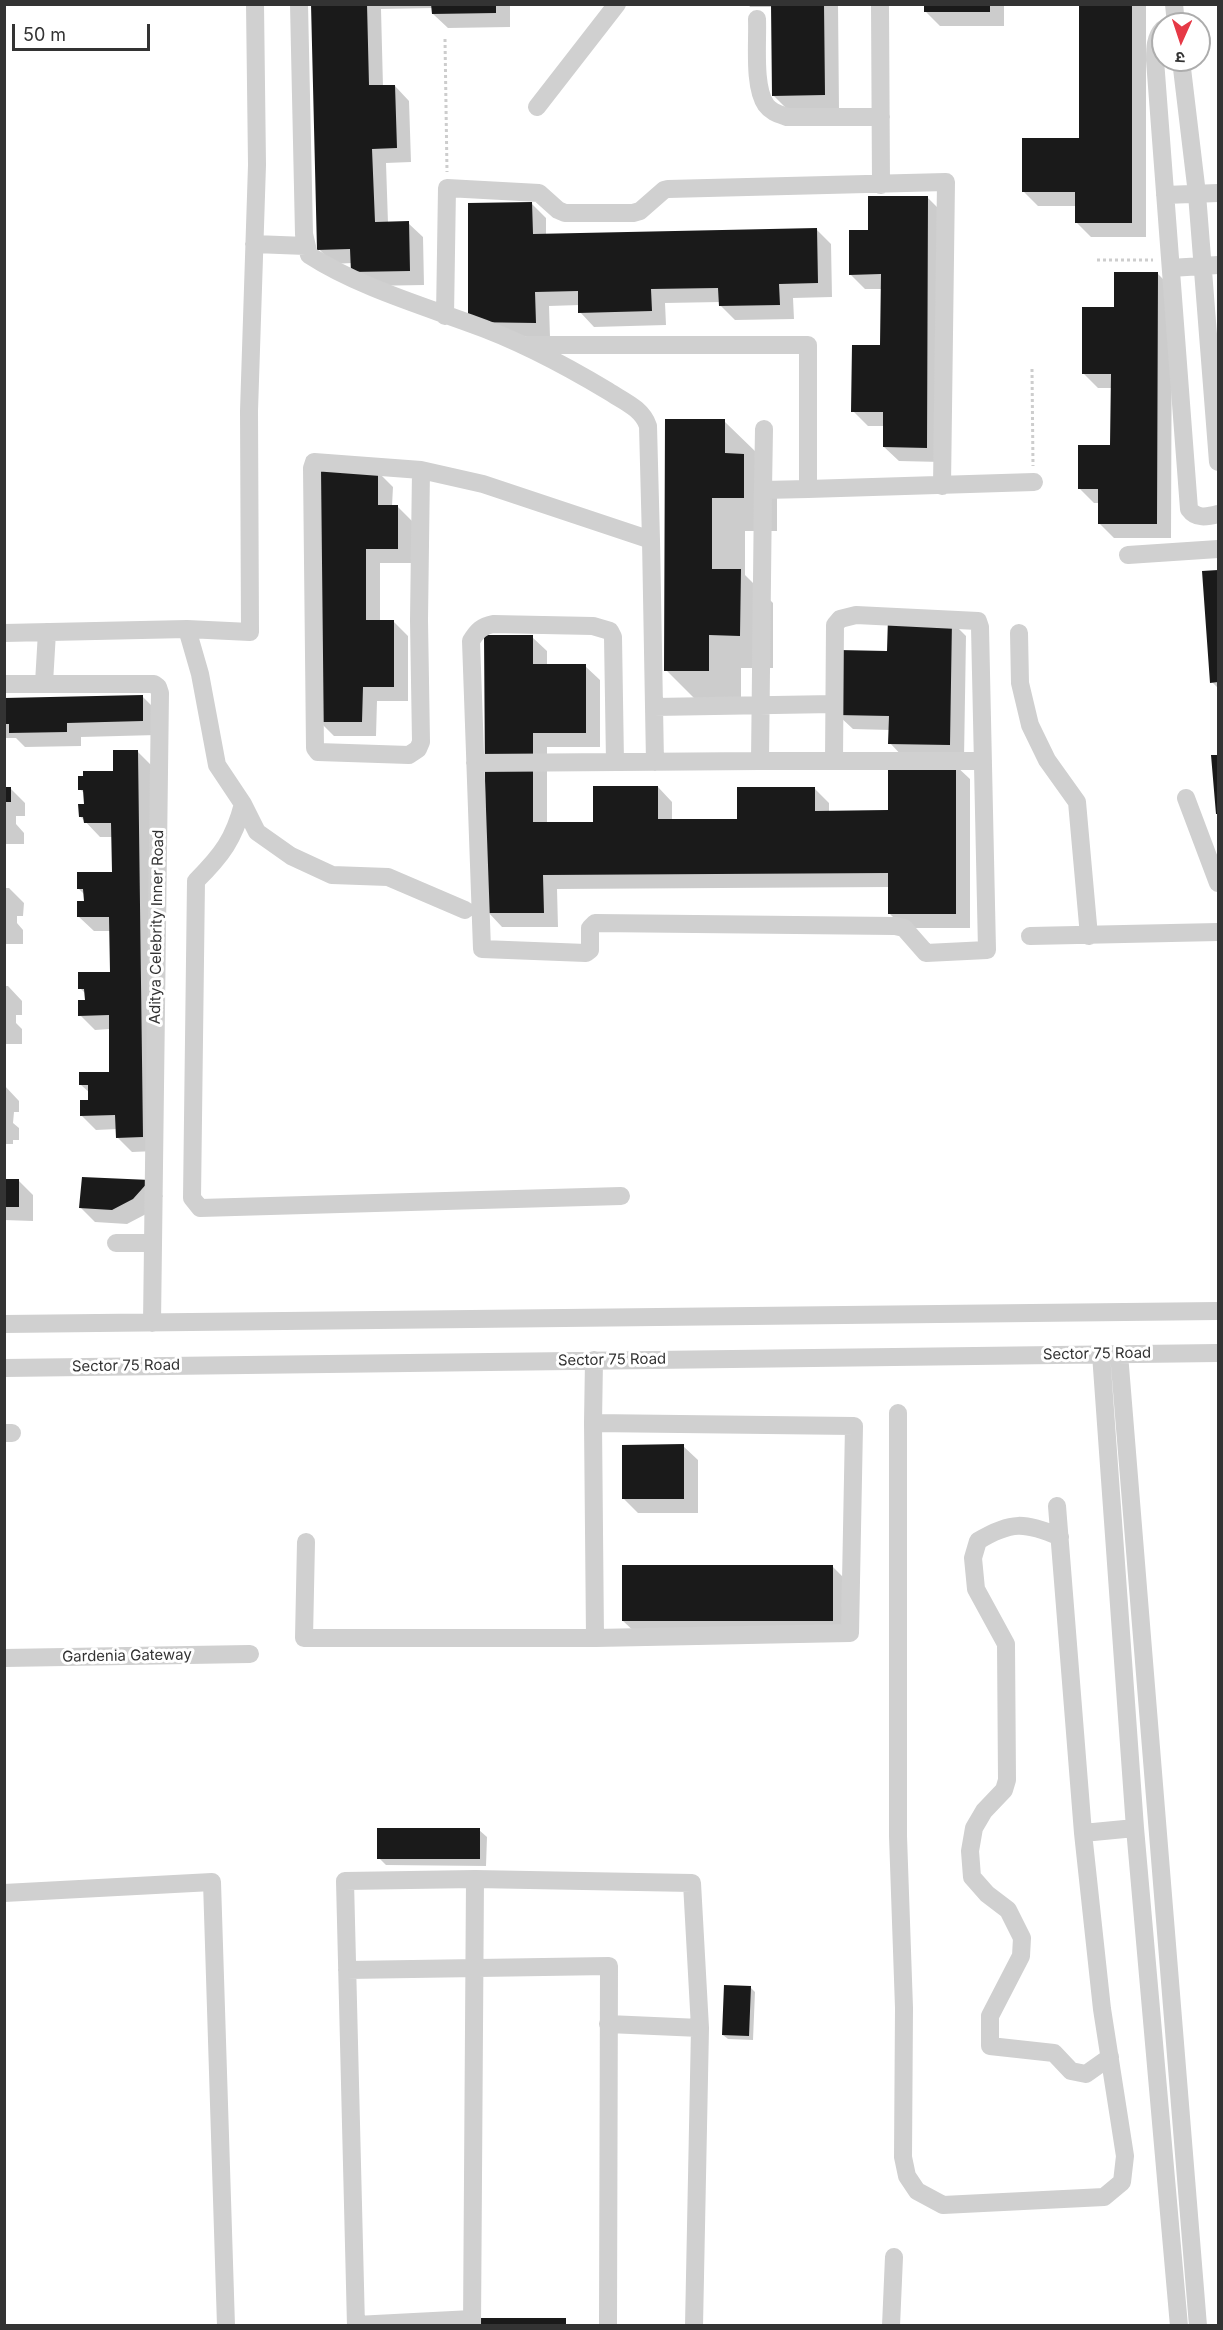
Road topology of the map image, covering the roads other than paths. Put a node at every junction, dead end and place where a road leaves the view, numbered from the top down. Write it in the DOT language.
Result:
graph roads {
  1 [pos="255,4"];
  2 [pos="299,4"];
  3 [pos="617,4"];
  4 [pos="880,4"];
  5 [pos="757,19"];
  6 [pos="1156,72"];
  7 [pos="1182,72"];
  8 [pos="537,107"];
  9 [pos="881,117"];
  10 [pos="881,184"];
  11 [pos="1218,193"];
  12 [pos="1197,194"];
  13 [pos="1165,195"];
  14 [pos="254,244"];
  15 [pos="306,246"];
  16 [pos="1170,264"];
  17 [pos="1211,266"];
  18 [pos="445,316"];
  19 [pos="525,345"];
  20 [pos="764,429"];
  21 [pos="1218,462"];
  22 [pos="421,470"];
  23 [pos="1034,482"];
  24 [pos="942,486"];
  25 [pos="808,489"];
  26 [pos="763,490"];
  27 [pos="1218,514"];
  28 [pos="651,540"];
  29 [pos="1218,549"];
  30 [pos="1128,555"];
  31 [pos="187,629"];
  32 [pos="4,633"];
  33 [pos="47,633"];
  34 [pos="1019,633"];
  35 [pos="44,683"];
  36 [pos="4,684"];
  37 [pos="834,704"];
  38 [pos="761,705"];
  39 [pos="654,707"];
  40 [pos="760,761"];
  41 [pos="834,761"];
  42 [pos="983,761"];
  43 [pos="615,762"];
  44 [pos="655,762"];
  45 [pos="475,763"];
  46 [pos="1186,798"];
  47 [pos="243,804"];
  48 [pos="1218,883"];
  49 [pos="465,910"];
  50 [pos="1218,932"];
  51 [pos="1029,936"];
  52 [pos="1089,936"];
  53 [pos="621,1196"];
  54 [pos="116,1243"];
  55 [pos="153,1243"];
  56 [pos="1218,1311"];
  57 [pos="152,1323"];
  58 [pos="4,1324"];
  59 [pos="1218,1353"];
  60 [pos="1110,1354"];
  61 [pos="594,1360"];
  62 [pos="4,1368"];
  63 [pos="898,1413"];
  64 [pos="592,1423"];
  65 [pos="1057,1506"];
  66 [pos="1060,1537"];
  67 [pos="306,1542"];
  68 [pos="595,1638"];
  69 [pos="250,1654"];
  70 [pos="4,1658"];
  71 [pos="1135,1828"];
  72 [pos="1083,1833"];
  73 [pos="475,1879"];
  74 [pos="4,1893"];
  75 [pos="474,1967"];
  76 [pos="347,1970"];
  77 [pos="608,2024"];
  78 [pos="700,2028"];
  79 [pos="1110,2057"];
  80 [pos="894,2257"];
  81 [pos="472,2322"];
  82 [pos="226,2325"];
  83 [pos="356,2325"];
  84 [pos="608,2325"];
  85 [pos="694,2325"];
  86 [pos="891,2325"];
  87 [pos="1179,2325"];
  88 [pos="1198,2325"];
  1 -- 14 [label="street"];
  2 -- 15 [label="street"];
  3 -- 8 [label="street"];
  4 -- 9 [label="street"];
  5 -- 9 [label="street"];
  6 -- 13 [label="street"];
  7 -- 12 [label="street"];
  9 -- 10 [label="street"];
  10 -- 18 [label="street"];
  10 -- 24 [label="street"];
  11 -- 12 [label="street"];
  12 -- 13 [label="street"];
  12 -- 17 [label="street"];
  13 -- 16 [label="street"];
  14 -- 15 [label="street"];
  14 -- 31 [label="street"];
  15 -- 18 [label="street"];
  16 -- 17 [label="street"];
  16 -- 27 [label="street"];
  17 -- 21 [label="street"];
  18 -- 19 [label="street"];
  19 -- 25 [label="street"];
  19 -- 28 [label="street"];
  20 -- 26 [label="street"];
  22 -- 22 [label="street"];
  22 -- 28 [label="street"];
  23 -- 24 [label="street"];
  24 -- 25 [label="street"];
  25 -- 26 [label="street"];
  26 -- 38 [label="street"];
  28 -- 39 [label="street"];
  29 -- 30 [label="street"];
  31 -- 33 [label="street"];
  31 -- 47 [label="street"];
  32 -- 33 [label="street"];
  33 -- 35 [label="street"];
  34 -- 52 [label="street"];
  35 -- 36 [label="street, Aditya Celebrity Inner Road"];
  35 -- 55 [label="street, Aditya Celebrity Inner Road"];
  37 -- 38 [label="street"];
  37 -- 41 [label="street"];
  37 -- 42 [label="street"];
  38 -- 39 [label="street"];
  38 -- 40 [label="street"];
  39 -- 44 [label="street"];
  40 -- 41 [label="street"];
  40 -- 44 [label="street"];
  41 -- 42 [label="street"];
  42 -- 45 [label="street"];
  43 -- 44 [label="street"];
  43 -- 45 [label="street"];
  43 -- 45 [label="street"];
  46 -- 48 [label="street"];
  47 -- 49 [label="street"];
  47 -- 53 [label="street"];
  50 -- 52 [label="street"];
  51 -- 52 [label="street"];
  54 -- 55 [label="street"];
  55 -- 57 [label="street, Aditya Celebrity Inner Road"];
  56 -- 57 [label="street"];
  57 -- 58 [label="street"];
  59 -- 60 [label="street, Sector 75 Road"];
  60 -- 61 [label="street, Sector 75 Road"];
  60 -- 71 [label="street"];
  60 -- 88 [label="street"];
  61 -- 62 [label="street, Sector 75 Road"];
  61 -- 64 [label="street"];
  63 -- 79 [label="street"];
  64 -- 68 [label="street"];
  64 -- 68 [label="street"];
  65 -- 66 [label="street"];
  66 -- 72 [label="street"];
  66 -- 79 [label="street"];
  67 -- 68 [label="street"];
  69 -- 70 [label="street, Gardenia Gateway"];
  71 -- 72 [label="street"];
  71 -- 87 [label="street"];
  72 -- 79 [label="street"];
  73 -- 75 [label="street"];
  73 -- 76 [label="street"];
  73 -- 78 [label="street"];
  74 -- 82 [label="street"];
  75 -- 76 [label="street"];
  75 -- 77 [label="street"];
  75 -- 81 [label="street"];
  76 -- 83 [label="street"];
  77 -- 78 [label="street"];
  77 -- 84 [label="street"];
  78 -- 85 [label="street"];
  80 -- 86 [label="street"];
  81 -- 83 [label="street"];
}
